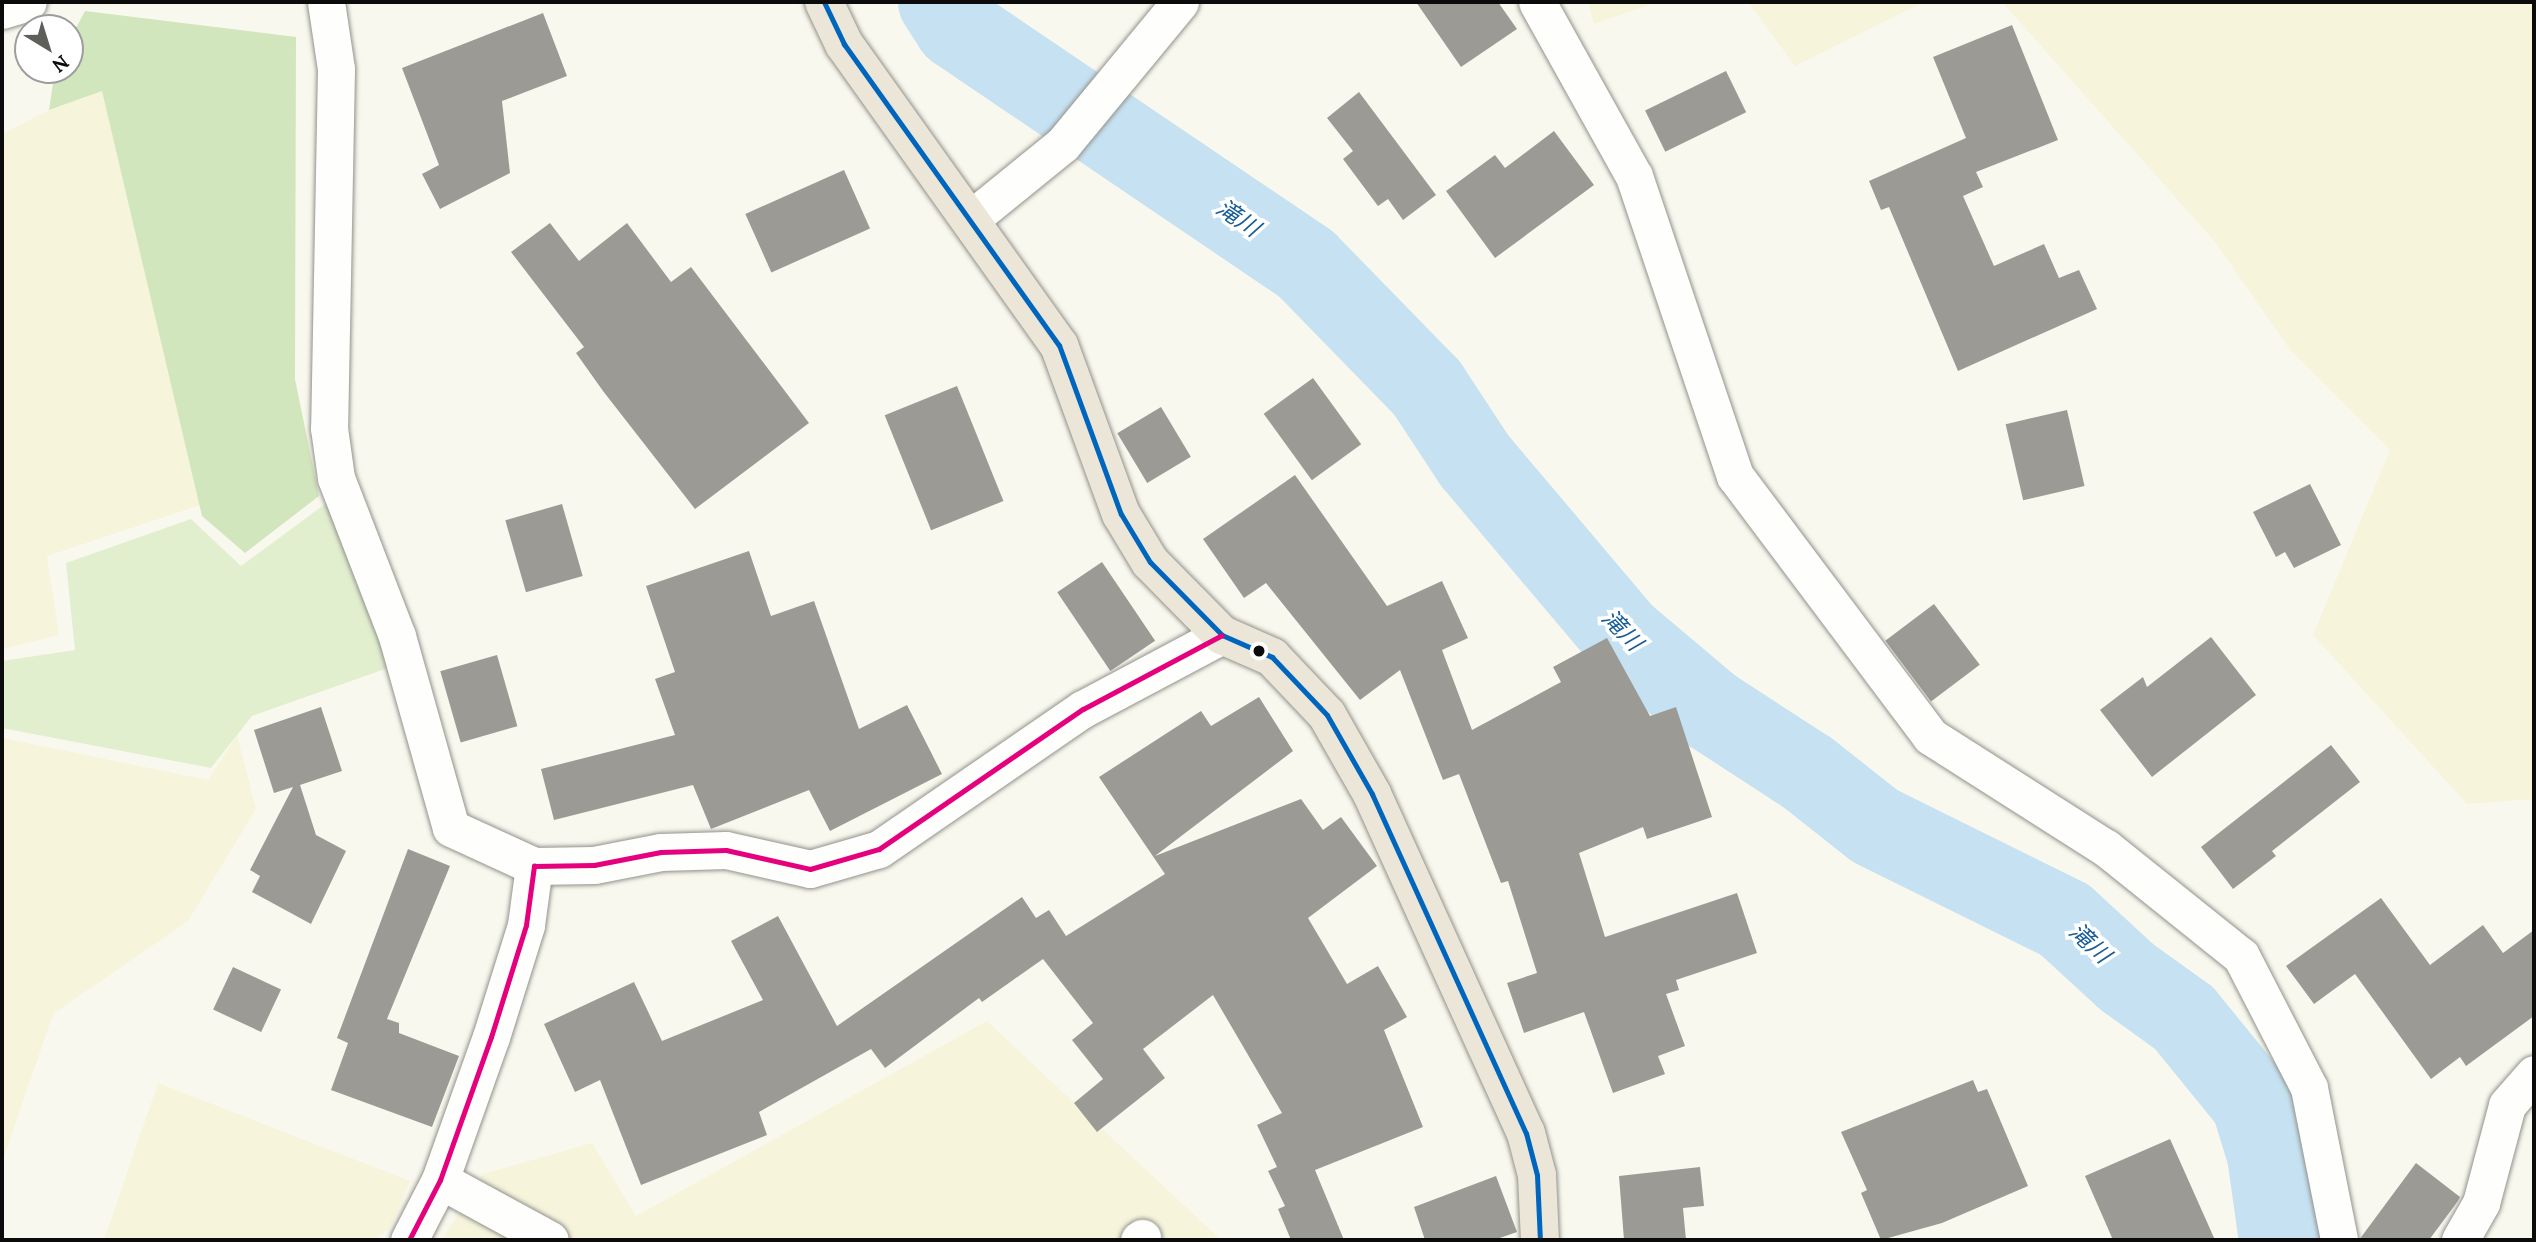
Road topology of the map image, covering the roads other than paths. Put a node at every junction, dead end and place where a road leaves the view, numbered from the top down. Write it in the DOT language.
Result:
graph roads {
  1 [pos="28,2"];
  2 [pos="326,2"];
  3 [pos="824,2"];
  4 [pos="1180,2"];
  5 [pos="1537,2"];
  6 [pos="2,10"];
  7 [pos="972,218"];
  8 [pos="1222,635"];
  9 [pos="534,866"];
  10 [pos="2534,1074"];
  11 [pos="440,1180"];
  12 [pos="409,1240"];
  13 [pos="550,1240"];
  14 [pos="1540,1240"];
  15 [pos="2339,1240"];
  16 [pos="2460,1240"];
  1 -- 6 [label="street"];
  2 -- 9 [label="street"];
  3 -- 7 [label="main road"];
  4 -- 7 [label="street"];
  5 -- 15 [label="street"];
  7 -- 8 [label="main road"];
  8 -- 9 [label="street"];
  8 -- 14 [label="main road"];
  9 -- 11 [label="street"];
  10 -- 16 [label="street"];
  11 -- 12 [label="street"];
  11 -- 13 [label="street"];
}
